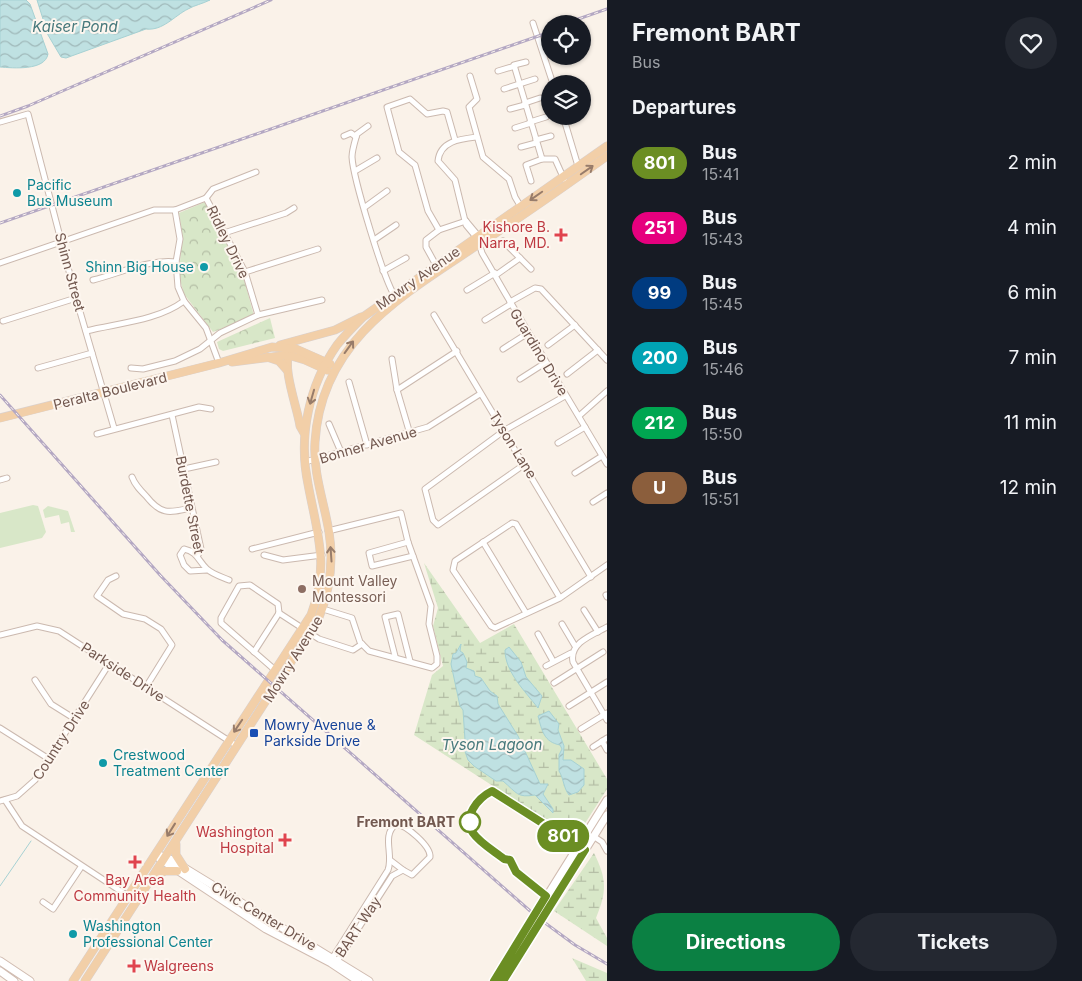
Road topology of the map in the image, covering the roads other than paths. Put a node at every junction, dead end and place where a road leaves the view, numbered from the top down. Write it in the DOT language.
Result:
graph roads {
  1 [pos="533,24"];
  2 [pos="526,62"];
  3 [pos="514,66"];
  4 [pos="498,71"];
  5 [pos="550,75"];
  6 [pos="470,76"];
  7 [pos="535,79"];
  8 [pos="520,84"];
  9 [pos="504,89"];
  10 [pos="540,98"];
  11 [pos="525,104"];
  12 [pos="510,109"];
  13 [pos="541,119"];
  14 [pos="0,122"];
  15 [pos="530,122"];
  16 [pos="566,125"];
  17 [pos="368,126"];
  18 [pos="515,128"];
  19 [pos="344,136"];
  20 [pos="551,136"];
  21 [pos="356,137"];
  22 [pos="476,137"];
  23 [pos="455,140"];
  24 [pos="536,142"];
  25 [pos="607,146"];
  26 [pos="520,147"];
  27 [pos="607,156"];
  28 [pos="377,158"];
  29 [pos="542,159"];
  30 [pos="578,166"];
  31 [pos="355,171"];
  32 [pos="256,172"];
  33 [pos="531,181"];
  34 [pos="565,181"];
  35 [pos="387,191"];
  36 [pos="206,198"];
  37 [pos="365,207"];
  38 [pos="521,207"];
  39 [pos="294,208"];
  40 [pos="175,210"];
  41 [pos="466,221"];
  42 [pos="396,225"];
  43 [pos="439,230"];
  44 [pos="224,233"];
  45 [pos="374,240"];
  46 [pos="478,241"];
  47 [pos="504,241"];
  48 [pos="62,243"];
  49 [pos="318,248"];
  50 [pos="406,258"];
  51 [pos="520,258"];
  52 [pos="176,262"];
  53 [pos="0,263"];
  54 [pos="437,268"];
  55 [pos="531,269"];
  56 [pos="383,271"];
  57 [pos="245,272"];
  58 [pos="496,274"];
  59 [pos="93,280"];
  60 [pos="467,290"];
  61 [pos="76,298"];
  62 [pos="396,298"];
  63 [pos="322,300"];
  64 [pos="184,301"];
  65 [pos="510,303"];
  66 [pos="434,314"];
  67 [pos="258,315"];
  68 [pos="363,317"];
  69 [pos="485,320"];
  70 [pos="3,322"];
  71 [pos="575,325"];
  72 [pos="86,331"];
  73 [pos="528,333"];
  74 [pos="212,339"];
  75 [pos="548,345"];
  76 [pos="272,347"];
  77 [pos="296,349"];
  78 [pos="503,349"];
  79 [pos="598,350"];
  80 [pos="457,351"];
  81 [pos="92,353"];
  82 [pos="288,355"];
  83 [pos="263,356"];
  84 [pos="392,359"];
  85 [pos="607,360"];
  86 [pos="219,363"];
  87 [pos="546,363"];
  88 [pos="325,366"];
  89 [pos="38,368"];
  90 [pos="131,368"];
  91 [pos="287,370"];
  92 [pos="335,370"];
  93 [pos="567,374"];
  94 [pos="520,379"];
  95 [pos="349,382"];
  96 [pos="398,390"];
  97 [pos="607,391"];
  98 [pos="104,393"];
  99 [pos="480,394"];
  100 [pos="565,396"];
  101 [pos="211,409"];
  102 [pos="172,414"];
  103 [pos="579,416"];
  104 [pos="0,418"];
  105 [pos="329,424"];
  106 [pos="585,427"];
  107 [pos="114,428"];
  108 [pos="505,430"];
  109 [pos="305,433"];
  110 [pos="97,434"];
  111 [pos="410,434"];
  112 [pos="558,443"];
  113 [pos="367,445"];
  114 [pos="341,452"];
  115 [pos="602,456"];
  116 [pos="314,460"];
  117 [pos="216,462"];
  118 [pos="305,462"];
  119 [pos="525,464"];
  120 [pos="607,464"];
  121 [pos="184,469"];
  122 [pos="576,473"];
  123 [pos="132,477"];
  124 [pos="7,478"];
  125 [pos="0,480"];
  126 [pos="607,493"];
  127 [pos="593,502"];
  128 [pos="191,508"];
  129 [pos="328,531"];
  130 [pos="319,532"];
  131 [pos="408,542"];
  132 [pos="483,542"];
  133 [pos="252,549"];
  134 [pos="198,555"];
  135 [pos="264,555"];
  136 [pos="322,555"];
  137 [pos="413,556"];
  138 [pos="607,565"];
  139 [pos="208,570"];
  140 [pos="116,576"];
  141 [pos="591,577"];
  142 [pos="229,580"];
  143 [pos="560,598"];
  144 [pos="323,609"];
  145 [pos="584,610"];
  146 [pos="280,613"];
  147 [pos="526,613"];
  148 [pos="562,624"];
  149 [pos="607,627"];
  150 [pos="303,628"];
  151 [pos="598,632"];
  152 [pos="0,634"];
  153 [pos="311,634"];
  154 [pos="538,634"];
  155 [pos="361,643"];
  156 [pos="575,646"];
  157 [pos="254,652"];
  158 [pos="603,652"];
  159 [pos="571,654"];
  160 [pos="395,656"];
  161 [pos="554,660"];
  162 [pos="410,661"];
  163 [pos="109,664"];
  164 [pos="546,666"];
  165 [pos="577,669"];
  166 [pos="275,670"];
  167 [pos="35,680"];
  168 [pos="607,682"];
  169 [pos="554,684"];
  170 [pos="146,687"];
  171 [pos="591,692"];
  172 [pos="569,706"];
  173 [pos="606,716"];
  174 [pos="75,719"];
  175 [pos="0,728"];
  176 [pos="581,729"];
  177 [pos="228,740"];
  178 [pos="605,740"];
  179 [pos="237,746"];
  180 [pos="593,747"];
  181 [pos="607,750"];
  182 [pos="49,759"];
  183 [pos="607,800"];
  184 [pos="2,801"];
  185 [pos="607,815"];
  186 [pos="593,836"];
  187 [pos="177,840"];
  188 [pos="607,851"];
  189 [pos="156,854"];
  190 [pos="164,860"];
  191 [pos="390,860"];
  192 [pos="81,867"];
  193 [pos="181,870"];
  194 [pos="403,870"];
  195 [pos="153,877"];
  196 [pos="128,896"];
  197 [pos="43,902"];
  198 [pos="334,960"];
  199 [pos="0,961"];
  200 [pos="0,971"];
  201 [pos="14,981"];
  202 [pos="30,981"];
  203 [pos="73,981"];
  204 [pos="86,981"];
  205 [pos="358,981"];
  206 [pos="370,981"];
  207 [pos="494,981"];
  208 [pos="503,981"];
  1 -- 5 [label="street"];
  2 -- 3 [label="street"];
  3 -- 4 [label="street"];
  3 -- 8 [label="street"];
  6 -- 22 [label="street"];
  7 -- 8 [label="street"];
  8 -- 9 [label="street"];
  8 -- 11 [label="street"];
  10 -- 11 [label="street"];
  11 -- 12 [label="street"];
  11 -- 15 [label="street"];
  13 -- 15 [label="street"];
  14 -- 48 [label="street, Shinn Street"];
  15 -- 18 [label="street"];
  15 -- 24 [label="street"];
  16 -- 30 [label="street"];
  17 -- 21 [label="street"];
  19 -- 21 [label="street"];
  20 -- 24 [label="street"];
  21 -- 31 [label="street"];
  22 -- 23 [label="street"];
  22 -- 38 [label="street"];
  23 -- 41 [label="street, Guardino Drive"];
  23 -- 43 [label="street"];
  24 -- 26 [label="street"];
  24 -- 29 [label="street"];
  25 -- 30 [label="main road, Mowry Avenue"];
  34 -- 27 [label="main road, Mowry Avenue, one-way"];
  28 -- 31 [label="street"];
  29 -- 33 [label="street"];
  29 -- 34 [label="street"];
  30 -- 34 [label="main road, Mowry Avenue"];
  31 -- 37 [label="street"];
  32 -- 36 [label="street"];
  34 -- 38 [label="main road, Mowry Avenue, one-way"];
  34 -- 46 [label="main road, Mowry Avenue"];
  35 -- 37 [label="street"];
  36 -- 40 [label="street"];
  36 -- 44 [label="street, Ridley Drive"];
  37 -- 45 [label="street"];
  38 -- 46 [label="main road, Mowry Avenue"];
  39 -- 44 [label="street"];
  40 -- 48 [label="street"];
  40 -- 52 [label="street"];
  41 -- 43 [label="street"];
  41 -- 46 [label="street, Guardino Drive"];
  42 -- 45 [label="street"];
  43 -- 54 [label="street"];
  44 -- 57 [label="street, Ridley Drive"];
  45 -- 56 [label="street"];
  46 -- 54 [label="main road, Mowry Avenue"];
  46 -- 58 [label="street, Guardino Drive"];
  47 -- 51 [label="street"];
  48 -- 53 [label="street"];
  48 -- 61 [label="street, Shinn Street"];
  49 -- 57 [label="street"];
  50 -- 56 [label="street"];
  51 -- 55 [label="street"];
  51 -- 58 [label="street"];
  52 -- 59 [label="street"];
  52 -- 64 [label="street"];
  54 -- 62 [label="main road, Mowry Avenue"];
  56 -- 62 [label="street"];
  57 -- 67 [label="street, Ridley Drive"];
  58 -- 60 [label="street"];
  58 -- 65 [label="street, Guardino Drive"];
  61 -- 70 [label="street"];
  61 -- 72 [label="street, Shinn Street"];
  62 -- 68 [label="main road, Mowry Avenue"];
  92 -- 62 [label="main road, Mowry Avenue, one-way"];
  63 -- 67 [label="street, Peralta Boulevard"];
  64 -- 72 [label="street"];
  64 -- 74 [label="street"];
  65 -- 69 [label="street"];
  65 -- 71 [label="street"];
  65 -- 73 [label="street, Guardino Drive"];
  66 -- 80 [label="street, Tyson Lane"];
  67 -- 74 [label="street, Peralta Boulevard"];
  68 -- 76 [label="main road"];
  68 -- 88 [label="main road, Mowry Avenue"];
  71 -- 75 [label="street"];
  71 -- 79 [label="street"];
  72 -- 81 [label="street, Shinn Street"];
  73 -- 78 [label="street"];
  73 -- 87 [label="street, Guardino Drive"];
  74 -- 86 [label="street"];
  74 -- 90 [label="street, Peralta Boulevard"];
  76 -- 77 [label="main road, Peralta Boulevard"];
  76 -- 86 [label="main road, Peralta Boulevard"];
  77 -- 82 [label="main road"];
  77 -- 88 [label="main road, Peralta Boulevard"];
  79 -- 85 [label="street"];
  79 -- 93 [label="street"];
  80 -- 96 [label="street"];
  80 -- 99 [label="street, Tyson Lane"];
  81 -- 89 [label="street"];
  81 -- 98 [label="street, Shinn Street"];
  82 -- 83 [label="main road, Peralta Boulevard"];
  82 -- 88 [label="main road, Peralta Boulevard"];
  82 -- 91 [label="main road, Mowry Avenue"];
  83 -- 86 [label="main road, Peralta Boulevard"];
  83 -- 91 [label="main road"];
  84 -- 96 [label="street"];
  86 -- 98 [label="main road, Peralta Boulevard"];
  87 -- 94 [label="street"];
  87 -- 100 [label="street, Guardino Drive"];
  88 -- 92 [label="main road, Peralta Boulevard"];
  88 -- 109 [label="main road, Mowry Avenue, one-way"];
  91 -- 109 [label="main road, Mowry Avenue"];
  92 -- 116 [label="main road, Mowry Avenue"];
  95 -- 113 [label="street"];
  96 -- 111 [label="street"];
  97 -- 103 [label="street"];
  98 -- 104 [label="main road, Peralta Boulevard"];
  98 -- 107 [label="street, Shinn Street"];
  99 -- 108 [label="street, Tyson Lane"];
  99 -- 111 [label="street, Bonner Avenue"];
  100 -- 103 [label="street, Guardino Drive"];
  100 -- 108 [label="street"];
  101 -- 102 [label="street"];
  102 -- 107 [label="street"];
  102 -- 121 [label="street, Burdette Street"];
  103 -- 106 [label="street, Guardino Drive"];
  105 -- 114 [label="street"];
  106 -- 112 [label="street"];
  106 -- 115 [label="street, Guardino Drive"];
  107 -- 110 [label="street"];
  108 -- 119 [label="street, Tyson Lane"];
  108 -- 119 [label="street"];
  109 -- 118 [label="main road, Mowry Avenue"];
  111 -- 113 [label="street, Bonner Avenue"];
  113 -- 114 [label="street, Bonner Avenue"];
  114 -- 116 [label="street, Bonner Avenue"];
  115 -- 120 [label="street, Guardino Drive"];
  115 -- 122 [label="street"];
  116 -- 118 [label="street, Bonner Avenue"];
  116 -- 129 [label="main road, Mowry Avenue"];
  117 -- 121 [label="street"];
  118 -- 130 [label="main road, Mowry Avenue"];
  119 -- 141 [label="street, Tyson Lane"];
  121 -- 128 [label="street, Burdette Street"];
  123 -- 128 [label="street"];
  124 -- 125 [label="street"];
  126 -- 127 [label="street"];
  128 -- 134 [label="street, Burdette Street"];
  129 -- 131 [label="street"];
  144 -- 129 [label="main road, Mowry Avenue, one-way"];
  130 -- 133 [label="street"];
  130 -- 136 [label="main road, Mowry Avenue"];
  131 -- 137 [label="street"];
  131 -- 137 [label="street"];
  132 -- 143 [label="street"];
  132 -- 147 [label="street"];
  132 -- 147 [label="street"];
  134 -- 139 [label="street, Burdette Street"];
  134 -- 139 [label="street"];
  135 -- 136 [label="street"];
  136 -- 150 [label="main road, Mowry Avenue"];
  137 -- 162 [label="street"];
  138 -- 141 [label="street"];
  139 -- 142 [label="street, Burdette Street"];
  140 -- 170 [label="street"];
  141 -- 143 [label="street"];
  143 -- 147 [label="street"];
  144 -- 153 [label="main road, Mowry Avenue"];
  144 -- 155 [label="street"];
  145 -- 151 [label="street"];
  146 -- 150 [label="street"];
  146 -- 157 [label="street"];
  146 -- 157 [label="street"];
  148 -- 156 [label="street"];
  149 -- 151 [label="street"];
  150 -- 153 [label="street"];
  150 -- 166 [label="main road, Mowry Avenue"];
  151 -- 156 [label="street"];
  152 -- 163 [label="street, Parkside Drive"];
  153 -- 155 [label="street"];
  153 -- 179 [label="main road, Mowry Avenue"];
  154 -- 161 [label="street"];
  155 -- 160 [label="street"];
  156 -- 159 [label="street"];
  157 -- 166 [label="street"];
  158 -- 165 [label="street"];
  159 -- 161 [label="street"];
  159 -- 165 [label="street"];
  160 -- 162 [label="street"];
  160 -- 162 [label="street"];
  161 -- 164 [label="street"];
  163 -- 170 [label="street, Parkside Drive"];
  163 -- 174 [label="street, Country Drive"];
  165 -- 169 [label="street"];
  165 -- 171 [label="street"];
  166 -- 177 [label="main road, Mowry Avenue, one-way"];
  167 -- 174 [label="street"];
  168 -- 171 [label="street"];
  170 -- 177 [label="street, Parkside Drive"];
  171 -- 172 [label="street"];
  171 -- 173 [label="street"];
  173 -- 176 [label="street"];
  174 -- 182 [label="street, Country Drive"];
  175 -- 182 [label="street"];
  177 -- 179 [label="street, Parkside Drive"];
  177 -- 189 [label="main road, Mowry Avenue, one-way"];
  178 -- 180 [label="street"];
  178 -- 181 [label="street"];
  179 -- 187 [label="main road, Mowry Avenue"];
  182 -- 184 [label="street, Country Drive"];
  183 -- 207 [label="main road"];
  184 -- 192 [label="street"];
  185 -- 186 [label="main road"];
  186 -- 188 [label="street"];
  186 -- 208 [label="main road"];
  187 -- 190 [label="main road, Mowry Avenue"];
  187 -- 193 [label="main road"];
  189 -- 190 [label="main road, Civic Center Drive"];
  189 -- 196 [label="main road, Mowry Avenue"];
  190 -- 193 [label="main road, Civic Center Drive"];
  190 -- 195 [label="main road, Mowry Avenue"];
  191 -- 194 [label="street"];
  191 -- 194 [label="street, BART Way"];
  191 -- 198 [label="street, BART Way"];
  192 -- 196 [label="street"];
  192 -- 197 [label="street"];
  193 -- 195 [label="main road"];
  193 -- 198 [label="main road, Civic Center Drive"];
  194 -- 198 [label="street, BART Way"];
  195 -- 204 [label="main road, Mowry Avenue"];
  196 -- 203 [label="main road, Mowry Avenue"];
  198 -- 205 [label="main road, Civic Center Drive"];
  198 -- 206 [label="main road, Civic Center Drive"];
  199 -- 202 [label="main road"];
  200 -- 201 [label="main road"];
}
